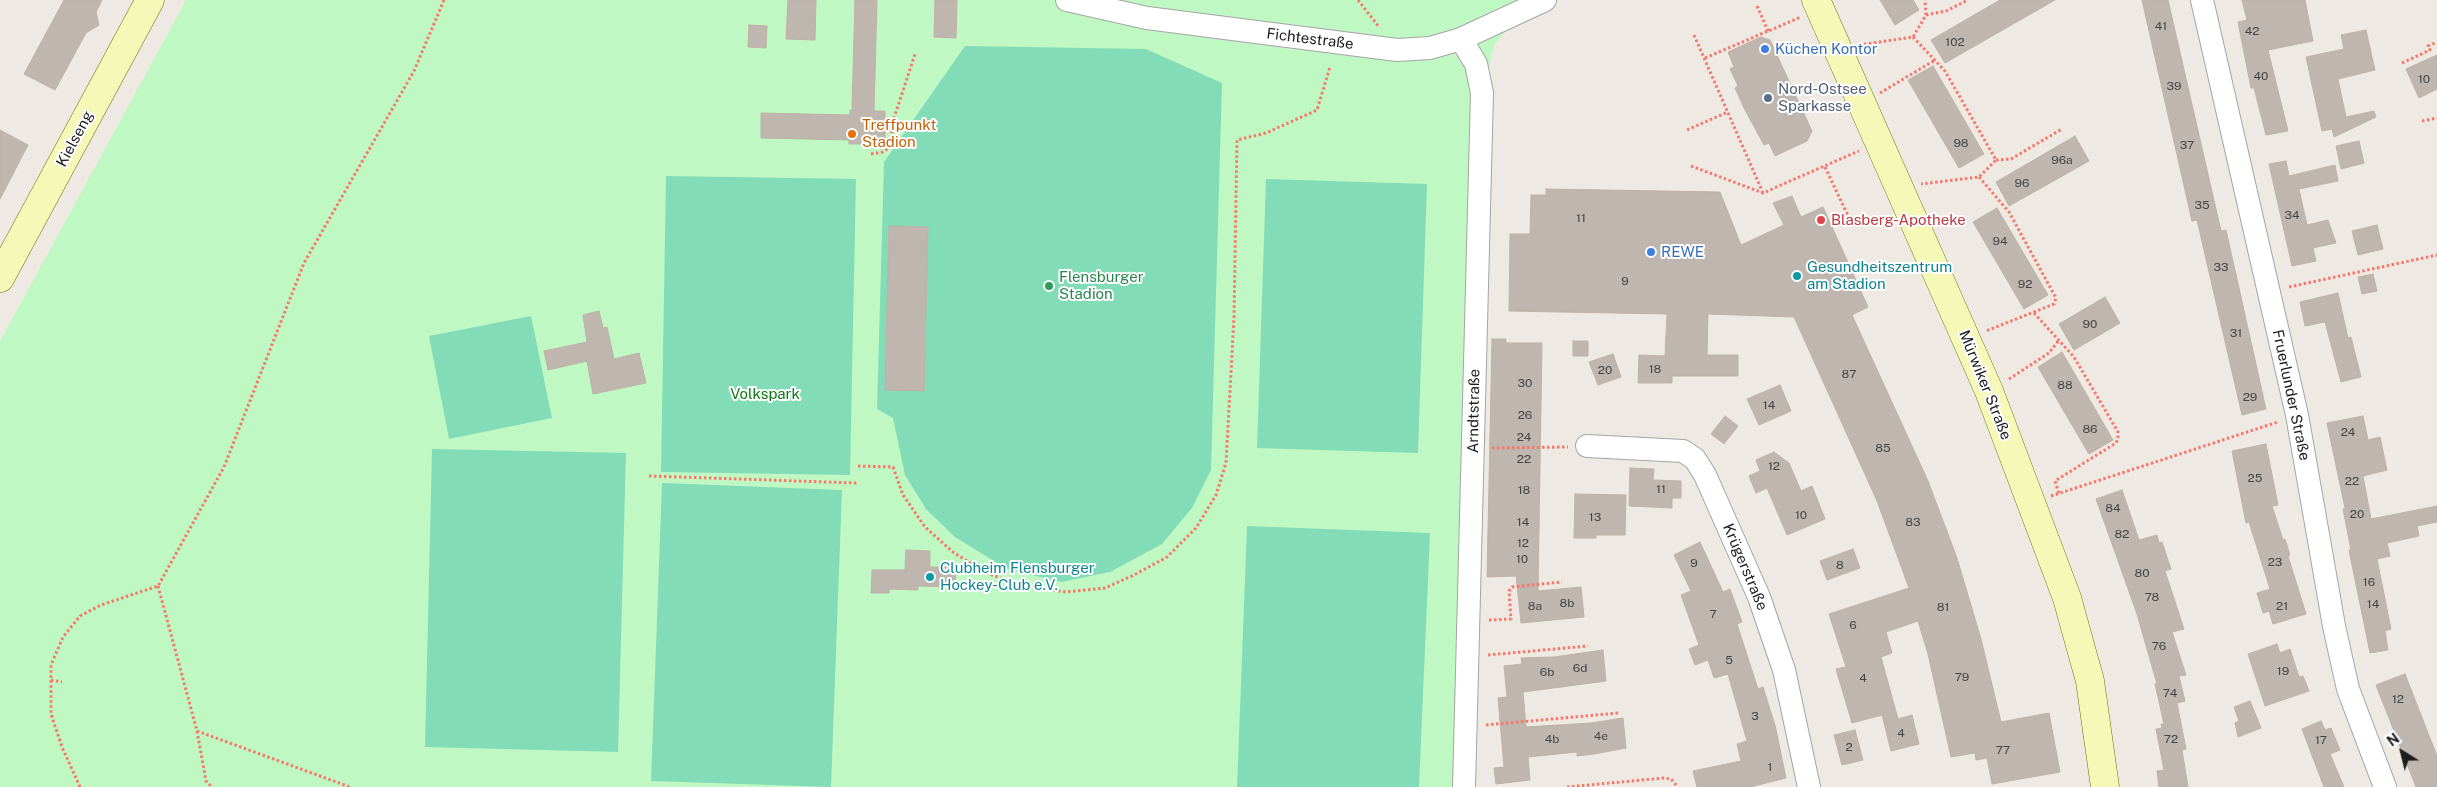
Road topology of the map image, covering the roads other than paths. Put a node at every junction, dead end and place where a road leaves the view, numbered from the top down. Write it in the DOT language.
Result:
graph roads {
  1 [pos="150,0"];
  2 [pos="1067,0"];
  3 [pos="1545,0"];
  4 [pos="2202,0"];
  5 [pos="1818,4"];
  6 [pos="1461,39"];
  7 [pos="0,278"];
  8 [pos="1587,446"];
  9 [pos="1464,787"];
  10 [pos="1809,787"];
  11 [pos="2105,787"];
  12 [pos="2385,787"];
  1 -- 7 [label="main road, Kielseng"];
  2 -- 6 [label="street, Fichtestraße"];
  3 -- 6 [label="street, Fichtestraße"];
  4 -- 12 [label="street, Fruerlunder Straße"];
  5 -- 11 [label="main road, Mürwiker Straße"];
  6 -- 9 [label="street, Arndtstraße"];
  8 -- 10 [label="street, Krügerstraße"];
}
